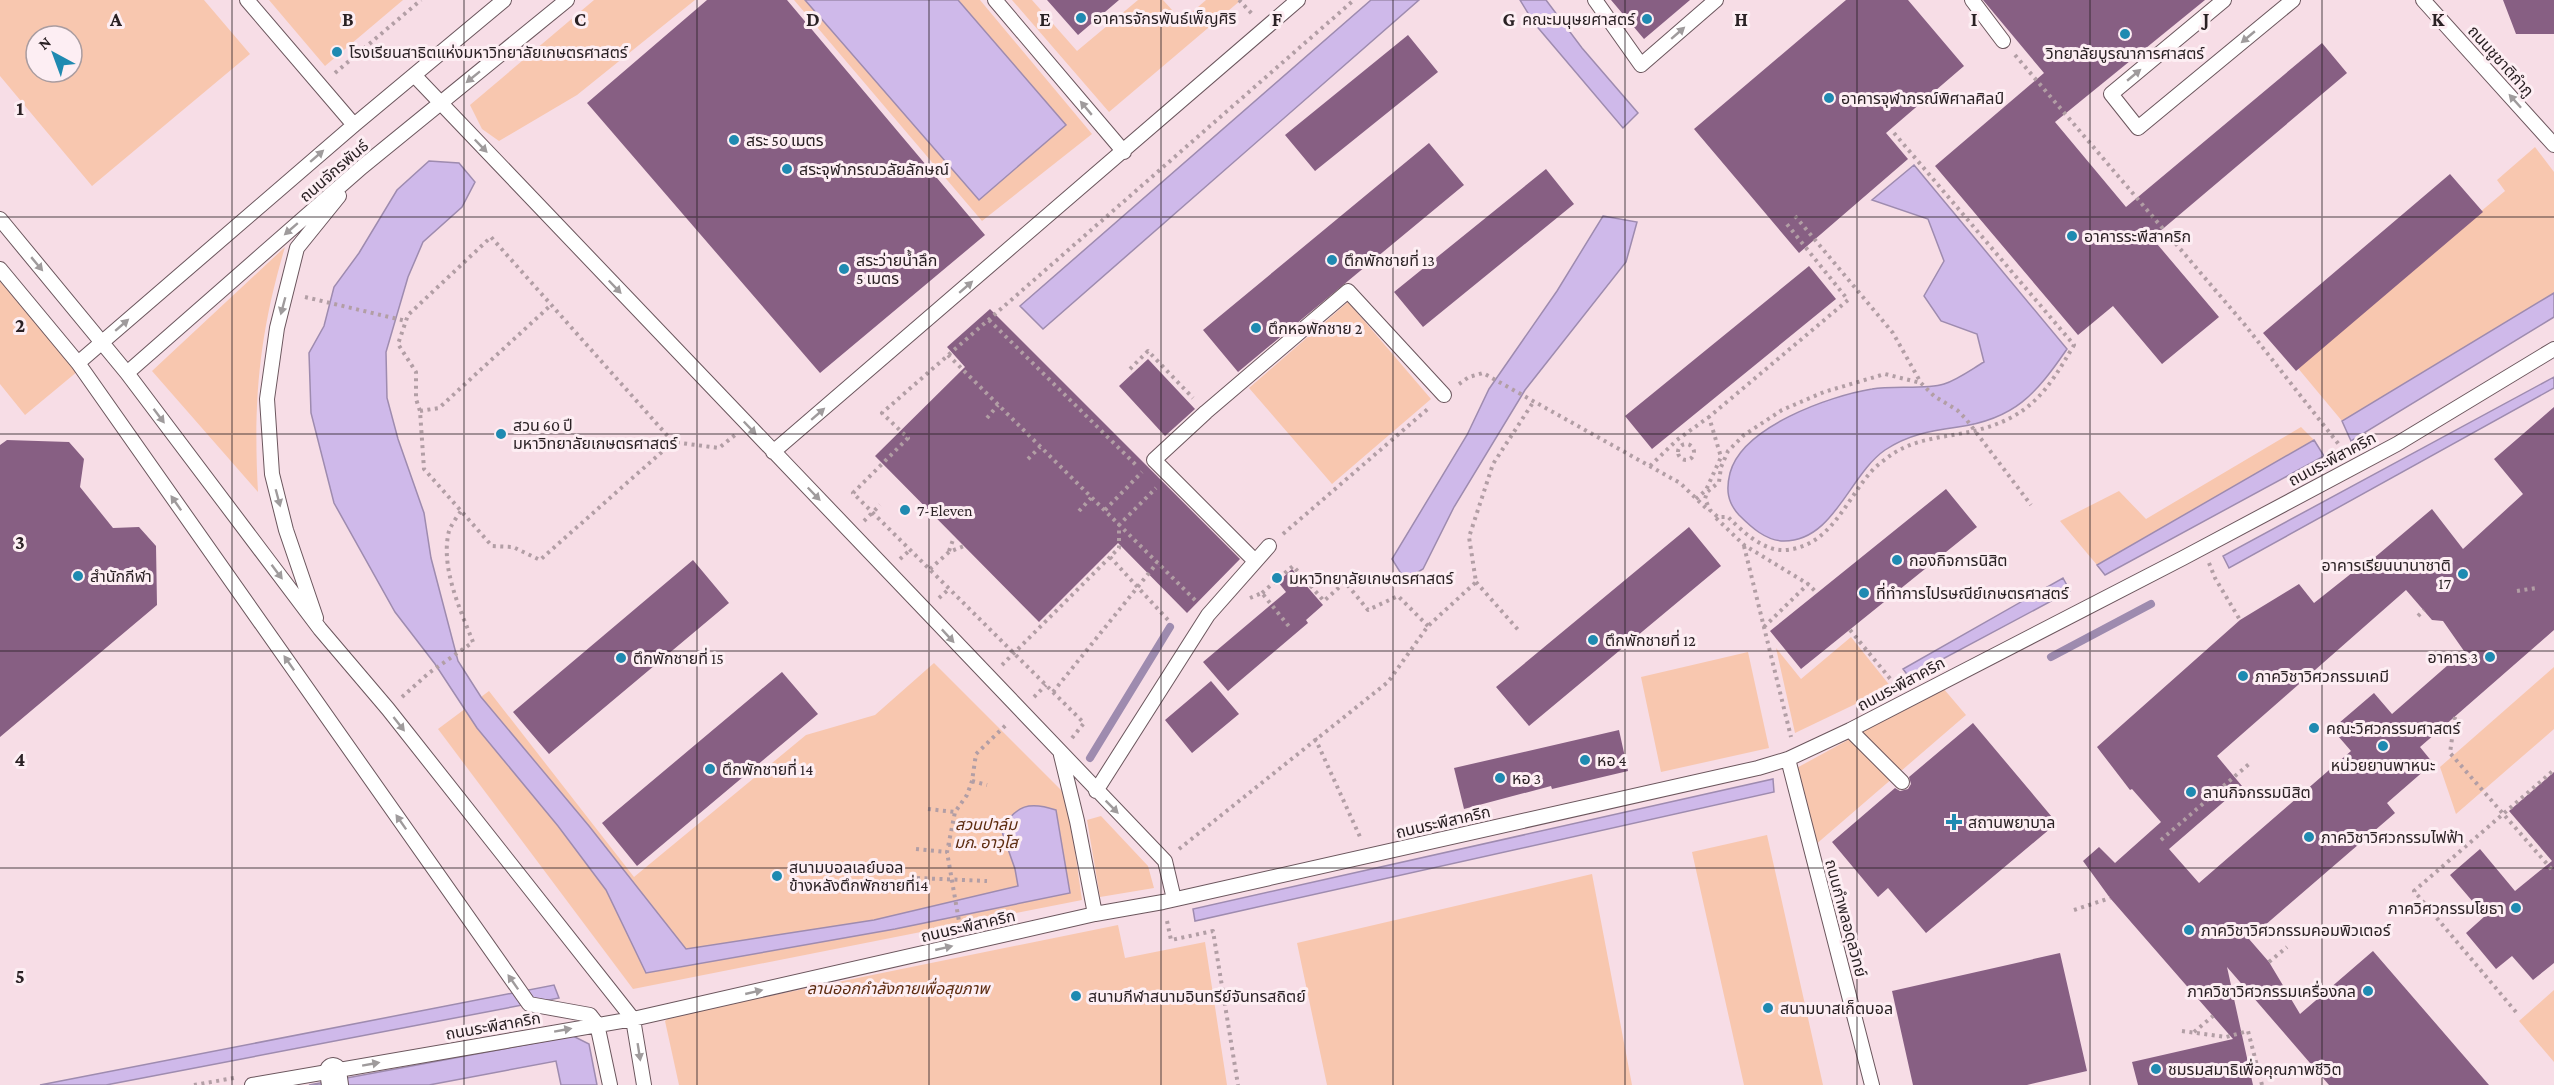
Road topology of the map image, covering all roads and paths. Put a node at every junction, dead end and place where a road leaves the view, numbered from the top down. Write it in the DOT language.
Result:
graph roads {
  1 [pos="247,0"];
  2 [pos="422,0"];
  3 [pos="504,0"];
  4 [pos="567,0"];
  5 [pos="994,0"];
  6 [pos="1298,0"];
  7 [pos="1354,0"];
  8 [pos="1595,0"];
  9 [pos="1716,0"];
  10 [pos="1972,0"];
  11 [pos="2224,0"];
  12 [pos="2293,0"];
  13 [pos="2423,0"];
  14 [pos="2003,40"];
  15 [pos="414,75"];
  16 [pos="320,86"];
  17 [pos="440,104"];
  18 [pos="354,125"];
  19 [pos="1894,132"];
  20 [pos="2554,145"];
  21 [pos="1124,152"];
  22 [pos="362,167"];
  23 [pos="1795,216"];
  24 [pos="0,219"];
  25 [pos="1786,223"];
  26 [pos="0,269"];
  27 [pos="324,301"];
  28 [pos="551,305"];
  29 [pos="989,320"];
  30 [pos="406,321"];
  31 [pos="102,342"];
  32 [pos="2554,349"];
  33 [pos="948,355"];
  34 [pos="78,363"];
  35 [pos="1130,369"];
  36 [pos="127,373"];
  37 [pos="1921,383"];
  38 [pos="1444,395"];
  39 [pos="1534,401"];
  40 [pos="998,405"];
  41 [pos="420,411"];
  42 [pos="1206,412"];
  43 [pos="1709,417"];
  44 [pos="987,418"];
  45 [pos="748,425"];
  46 [pos="1975,431"];
  47 [pos="1677,440"];
  48 [pos="673,442"];
  49 [pos="2340,444"];
  50 [pos="1681,446"];
  51 [pos="1040,447"];
  52 [pos="773,452"];
  53 [pos="1028,459"];
  54 [pos="1155,460"];
  55 [pos="1650,466"];
  56 [pos="1143,471"];
  57 [pos="1158,486"];
  58 [pos="1166,494"];
  59 [pos="1091,498"];
  60 [pos="1696,499"];
  61 [pos="880,505"];
  62 [pos="2031,506"];
  63 [pos="1104,510"];
  64 [pos="461,511"];
  65 [pos="1079,511"];
  66 [pos="873,512"];
  67 [pos="1119,525"];
  68 [pos="954,537"];
  69 [pos="1744,545"];
  70 [pos="964,546"];
  71 [pos="1269,546"];
  72 [pos="2203,546"];
  73 [pos="949,552"];
  74 [pos="1110,557"];
  75 [pos="1255,561"];
  76 [pos="1157,563"];
  77 [pos="930,569"];
  78 [pos="1476,582"];
  79 [pos="1808,584"];
  80 [pos="1138,587"];
  81 [pos="2536,588"];
  82 [pos="2517,591"];
  83 [pos="1262,593"];
  84 [pos="1816,593"];
  85 [pos="2424,610"];
  86 [pos="1208,615"];
  87 [pos="2418,616"];
  88 [pos="1168,620"];
  89 [pos="2240,620"];
  90 [pos="1428,626"];
  91 [pos="1764,627"];
  92 [pos="320,629"];
  93 [pos="1291,629"];
  94 [pos="1850,630"];
  95 [pos="1520,632"];
  96 [pos="1014,653"];
  97 [pos="989,679"];
  98 [pos="1899,689"];
  99 [pos="1053,692"];
  100 [pos="388,710"];
  101 [pos="1020,711"];
  102 [pos="2455,717"];
  103 [pos="1084,723"];
  104 [pos="1850,730"];
  105 [pos="1315,738"];
  106 [pos="1792,741"];
  107 [pos="1060,754"];
  108 [pos="1788,759"];
  109 [pos="2248,764"];
  110 [pos="2554,770"];
  111 [pos="972,781"];
  112 [pos="1902,782"];
  113 [pos="987,785"];
  114 [pos="1096,791"];
  115 [pos="928,809"];
  116 [pos="955,812"];
  117 [pos="2504,814"];
  118 [pos="2161,840"];
  119 [pos="977,842"];
  120 [pos="948,845"];
  121 [pos="1364,845"];
  122 [pos="916,849"];
  123 [pos="947,852"];
  124 [pos="1165,861"];
  125 [pos="2554,872"];
  126 [pos="917,878"];
  127 [pos="951,880"];
  128 [pos="987,881"];
  129 [pos="2110,898"];
  130 [pos="1174,899"];
  131 [pos="2074,910"];
  132 [pos="1095,914"];
  133 [pos="960,919"];
  134 [pos="1171,940"];
  135 [pos="2287,947"];
  136 [pos="2269,962"];
  137 [pos="2517,1012"];
  138 [pos="2213,1016"];
  139 [pos="633,1019"];
  140 [pos="597,1024"];
  141 [pos="2182,1031"];
  142 [pos="2194,1032"];
  143 [pos="334,1078"];
  144 [pos="252,1085"];
  145 [pos="610,1085"];
  146 [pos="644,1085"];
  147 [pos="1238,1085"];
  148 [pos="1872,1085"];
  149 [pos="2262,1085"];
  1 -- 16 [label="lane"];
  2 -- 16 [label="path"];
  3 -- 15 [label="lane, ถนนจักรพันธ์"];
  4 -- 17 [label="lane, ถนนจักรพันธ์, one-way"];
  21 -- 5 [label="lane, one-way"];
  6 -- 21 [label="lane"];
  7 -- 29 [label="path"];
  8 -- 9 [label="lane, one-way"];
  10 -- 14 [label="lane"];
  12 -- 11 [label="lane, one-way"];
  20 -- 13 [label="lane, ถนนชูชาติกำภู, one-way"];
  14 -- 49 [label="path"];
  15 -- 17 [label="lane"];
  15 -- 18 [label="lane, ถนนจักรพันธ์"];
  16 -- 18 [label="lane"];
  17 -- 22 [label="lane, ถนนจักรพันธ์"];
  17 -- 45 [label="lane, one-way"];
  31 -- 18 [label="lane, ถนนจักรพันธ์, one-way"];
  19 -- 46 [label="path"];
  52 -- 21 [label="lane, one-way"];
  22 -- 36 [label="lane, ถนนจักรพันธ์, one-way"];
  22 -- 92 [label="lane, one-way"];
  23 -- 37 [label="path"];
  24 -- 31 [label="lane, one-way"];
  25 -- 43 [label="path"];
  26 -- 34 [label="lane"];
  27 -- 30 [label="path"];
  28 -- 30 [label="path"];
  28 -- 41 [label="path"];
  28 -- 48 [label="path"];
  29 -- 33 [label="path"];
  29 -- 56 [label="path"];
  30 -- 41 [label="path"];
  31 -- 34 [label="lane, ถนนจักรพันธ์"];
  31 -- 36 [label="lane"];
  32 -- 72 [label="lane, ถนนระพีสาคริก"];
  33 -- 40 [label="path"];
  33 -- 66 [label="path"];
  140 -- 34 [label="lane, one-way"];
  35 -- 42 [label="path"];
  36 -- 92 [label="lane, one-way"];
  37 -- 46 [label="path"];
  37 -- 46 [label="path"];
  38 -- 39 [label="path"];
  38 -- 42 [label="lane"];
  38 -- 71 [label="path"];
  39 -- 55 [label="path"];
  39 -- 78 [label="path"];
  40 -- 44 [label="path"];
  40 -- 51 [label="path"];
  41 -- 64 [label="path"];
  42 -- 54 [label="lane"];
  43 -- 47 [label="path"];
  43 -- 60 [label="path"];
  45 -- 48 [label="path"];
  45 -- 52 [label="lane, one-way"];
  46 -- 62 [label="path"];
  47 -- 50 [label="path"];
  47 -- 55 [label="path"];
  48 -- 64 [label="path"];
  50 -- 50 [label="path"];
  51 -- 53 [label="path"];
  51 -- 59 [label="path"];
  52 -- 97 [label="lane, one-way"];
  54 -- 56 [label="path"];
  54 -- 75 [label="lane"];
  55 -- 60 [label="path"];
  56 -- 57 [label="path"];
  56 -- 63 [label="path"];
  57 -- 58 [label="path"];
  57 -- 67 [label="path"];
  59 -- 63 [label="path"];
  59 -- 65 [label="path"];
  60 -- 69 [label="path"];
  61 -- 66 [label="path"];
  63 -- 67 [label="path"];
  64 -- 100 [label="path"];
  66 -- 77 [label="path"];
  67 -- 74 [label="path"];
  67 -- 76 [label="path"];
  68 -- 73 [label="path"];
  69 -- 79 [label="path"];
  69 -- 91 [label="path"];
  70 -- 73 [label="path"];
  71 -- 75 [label="lane"];
  72 -- 89 [label="path"];
  72 -- 104 [label="lane, ถนนระพีสาคริก"];
  73 -- 77 [label="path"];
  74 -- 80 [label="path"];
  74 -- 96 [label="path"];
  75 -- 86 [label="lane"];
  76 -- 80 [label="path"];
  76 -- 86 [label="path"];
  77 -- 96 [label="path"];
  78 -- 90 [label="path"];
  78 -- 95 [label="path"];
  79 -- 84 [label="path"];
  79 -- 91 [label="path"];
  80 -- 88 [label="path"];
  80 -- 99 [label="path"];
  81 -- 82 [label="path"];
  83 -- 86 [label="path"];
  83 -- 90 [label="path"];
  83 -- 93 [label="path"];
  85 -- 87 [label="path"];
  86 -- 114 [label="lane"];
  90 -- 105 [label="path"];
  91 -- 106 [label="path"];
  92 -- 100 [label="lane"];
  94 -- 98 [label="path"];
  96 -- 97 [label="path"];
  96 -- 99 [label="path"];
  97 -- 101 [label="lane"];
  99 -- 103 [label="path"];
  100 -- 139 [label="lane, one-way"];
  101 -- 107 [label="lane"];
  101 -- 111 [label="path"];
  102 -- 117 [label="path"];
  104 -- 108 [label="lane, ถนนระพีสาคริก"];
  104 -- 112 [label="lane"];
  105 -- 121 [label="path"];
  105 -- 124 [label="path"];
  107 -- 114 [label="lane"];
  107 -- 132 [label="lane"];
  108 -- 130 [label="lane, ถนนระพีสาคริก"];
  108 -- 148 [label="lane, ถนนกำพลอดุลวิทย์"];
  109 -- 118 [label="path"];
  110 -- 117 [label="path"];
  111 -- 113 [label="path"];
  111 -- 116 [label="path"];
  114 -- 124 [label="lane, one-way"];
  115 -- 116 [label="path"];
  116 -- 120 [label="path"];
  117 -- 125 [label="path"];
  117 -- 137 [label="path"];
  119 -- 120 [label="path"];
  120 -- 123 [label="path"];
  122 -- 123 [label="path"];
  123 -- 127 [label="path"];
  124 -- 130 [label="lane"];
  126 -- 127 [label="path"];
  127 -- 128 [label="path"];
  127 -- 133 [label="path"];
  129 -- 131 [label="path"];
  130 -- 132 [label="lane, ถนนระพีสาคริก"];
  139 -- 132 [label="lane, ถนนระพีสาคริก, one-way"];
  134 -- 147 [label="path"];
  135 -- 136 [label="path"];
  138 -- 142 [label="path"];
  139 -- 140 [label="lane, ถนนระพีสาคริก"];
  139 -- 146 [label="lane, one-way"];
  143 -- 140 [label="lane, ถนนระพีสาคริก, one-way"];
  140 -- 145 [label="lane"];
  141 -- 142 [label="path"];
  142 -- 149 [label="path"];
  143 -- 144 [label="lane, ถนนระพีสาคริก"];
}
